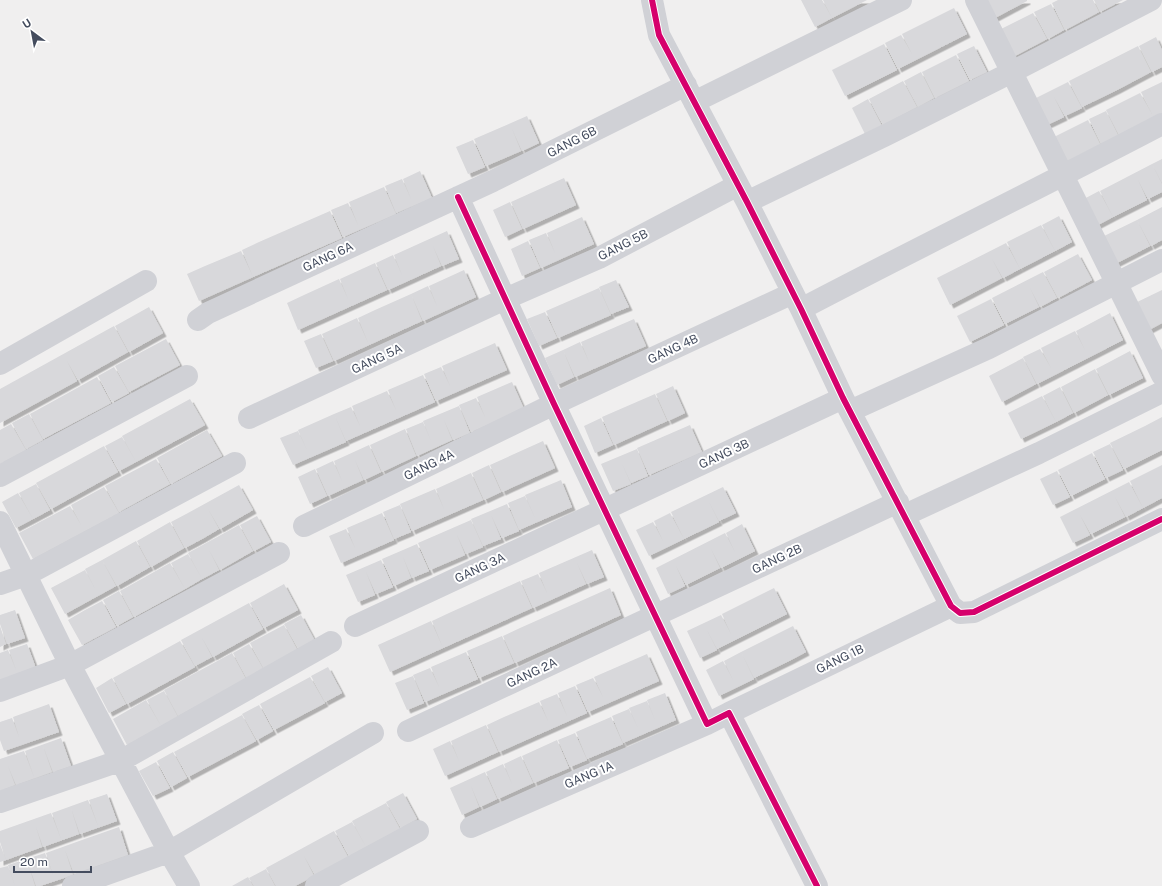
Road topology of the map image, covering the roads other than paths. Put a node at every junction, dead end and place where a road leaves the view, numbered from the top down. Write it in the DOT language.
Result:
graph roads {
  1 [pos="652,0"];
  2 [pos="901,0"];
  3 [pos="976,0"];
  4 [pos="1151,0"];
  5 [pos="1012,72"];
  6 [pos="690,94"];
  7 [pos="1162,124"];
  8 [pos="1064,176"];
  9 [pos="742,194"];
  10 [pos="458,197"];
  11 [pos="1162,260"];
  12 [pos="146,281"];
  13 [pos="1116,284"];
  14 [pos="505,299"];
  15 [pos="797,301"];
  16 [pos="198,320"];
  17 [pos="0,364"];
  18 [pos="1162,375"];
  19 [pos="187,376"];
  20 [pos="1162,392"];
  21 [pos="554,404"];
  22 [pos="847,404"];
  23 [pos="249,418"];
  24 [pos="235,463"];
  25 [pos="0,476"];
  26 [pos="901,508"];
  27 [pos="605,510"];
  28 [pos="1162,520"];
  29 [pos="0,522"];
  30 [pos="304,526"];
  31 [pos="279,553"];
  32 [pos="26,575"];
  33 [pos="0,584"];
  34 [pos="951,606"];
  35 [pos="655,616"];
  36 [pos="355,626"];
  37 [pos="331,642"];
  38 [pos="70,664"];
  39 [pos="0,691"];
  40 [pos="729,713"];
  41 [pos="707,724"];
  42 [pos="408,731"];
  43 [pos="373,733"];
  44 [pos="122,760"];
  45 [pos="0,802"];
  46 [pos="471,826"];
  47 [pos="418,831"];
  48 [pos="169,852"];
  49 [pos="73,886"];
  50 [pos="189,886"];
  51 [pos="316,886"];
  52 [pos="817,886"];
  1 -- 6 [label="street"];
  2 -- 6 [label="street, GANG 6B"];
  3 -- 5 [label="street"];
  4 -- 5 [label="street, GANG 5B"];
  5 -- 8 [label="street"];
  5 -- 9 [label="street, GANG 5B"];
  6 -- 9 [label="street"];
  6 -- 10 [label="street, GANG 6B"];
  7 -- 8 [label="street, GANG 4B"];
  8 -- 13 [label="street"];
  8 -- 15 [label="street, GANG 4B"];
  9 -- 14 [label="street, GANG 5B"];
  9 -- 15 [label="street"];
  10 -- 14 [label="street"];
  10 -- 16 [label="street, GANG 6A"];
  11 -- 13 [label="street, GANG 3B"];
  12 -- 17 [label="street"];
  13 -- 18 [label="street"];
  13 -- 22 [label="street, GANG 3B"];
  14 -- 21 [label="street"];
  14 -- 23 [label="street, GANG 5A"];
  15 -- 21 [label="street, GANG 4B"];
  15 -- 22 [label="street"];
  19 -- 25 [label="street"];
  20 -- 26 [label="street, GANG 2B"];
  21 -- 27 [label="street"];
  21 -- 30 [label="street, GANG 4A"];
  22 -- 26 [label="street"];
  22 -- 27 [label="street, GANG 3B"];
  24 -- 32 [label="street"];
  26 -- 34 [label="street"];
  26 -- 35 [label="street, GANG 2B"];
  27 -- 35 [label="street"];
  27 -- 36 [label="street, GANG 3A"];
  28 -- 34 [label="street"];
  29 -- 32 [label="street"];
  31 -- 38 [label="street"];
  32 -- 33 [label="street"];
  32 -- 38 [label="street"];
  34 -- 40 [label="street, GANG 1B"];
  35 -- 41 [label="street"];
  35 -- 42 [label="street, GANG 2A"];
  37 -- 44 [label="street"];
  38 -- 39 [label="street"];
  38 -- 44 [label="street"];
  40 -- 41 [label="street, GANG 1B"];
  40 -- 52 [label="street"];
  41 -- 46 [label="street, GANG 1A"];
  43 -- 48 [label="street"];
  44 -- 45 [label="street"];
  44 -- 48 [label="street"];
  47 -- 51 [label="street"];
  48 -- 49 [label="street"];
  48 -- 50 [label="street"];
}
